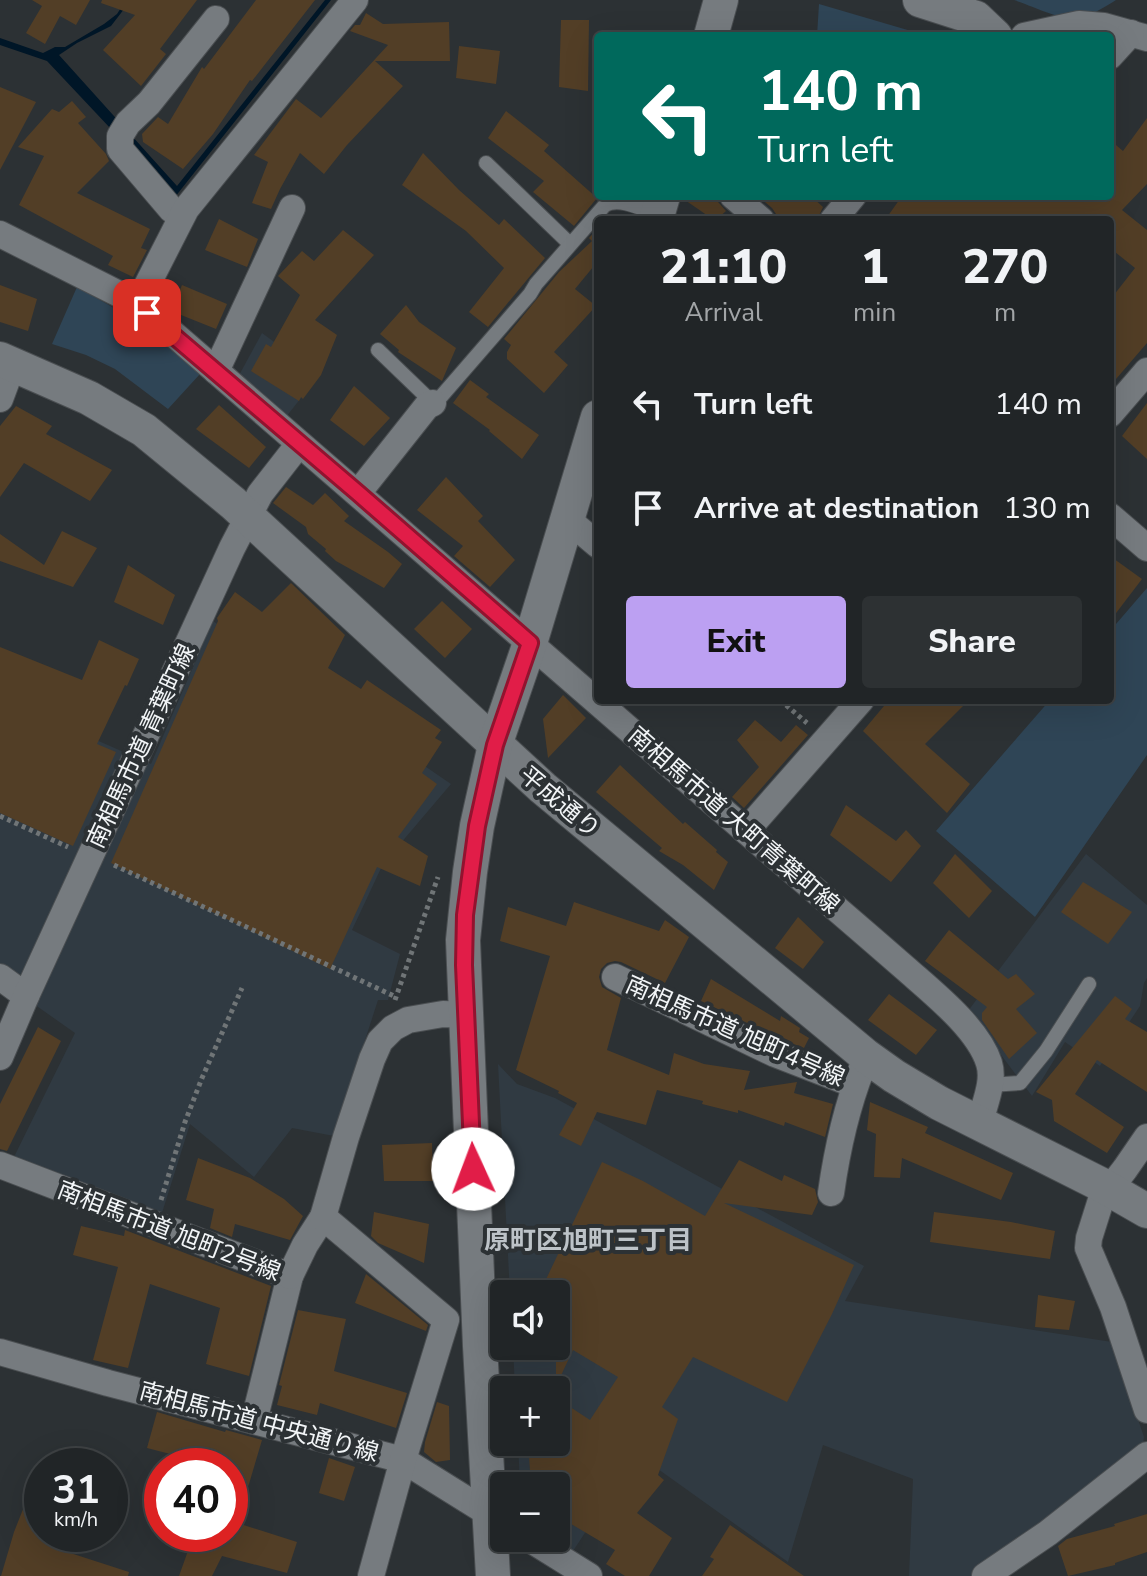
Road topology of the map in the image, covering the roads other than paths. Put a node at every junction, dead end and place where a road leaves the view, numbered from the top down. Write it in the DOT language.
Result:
graph roads {
  1 [pos="355,0"];
  2 [pos="721,0"];
  3 [pos="920,0"];
  4 [pos="216,19"];
  5 [pos="712,32"];
  6 [pos="991,32"];
  7 [pos="1041,32"];
  8 [pos="1139,35"];
  9 [pos="1114,53"];
  10 [pos="486,163"];
  11 [pos="738,200"];
  12 [pos="850,200"];
  13 [pos="292,208"];
  14 [pos="659,210"];
  15 [pos="596,216"];
  16 [pos="756,216"];
  17 [pos="836,216"];
  18 [pos="181,217"];
  19 [pos="594,218"];
  20 [pos="0,234"];
  21 [pos="570,244"];
  22 [pos="137,305"];
  23 [pos="378,350"];
  24 [pos="7,362"];
  25 [pos="216,371"];
  26 [pos="1147,371"];
  27 [pos="0,399"];
  28 [pos="433,403"];
  29 [pos="1114,409"];
  30 [pos="594,430"];
  31 [pos="299,444"];
  32 [pos="358,493"];
  33 [pos="249,517"];
  34 [pos="567,519"];
  35 [pos="1114,519"];
  36 [pos="594,542"];
  37 [pos="1147,548"];
  38 [pos="530,643"];
  39 [pos="594,699"];
  40 [pos="600,704"];
  41 [pos="858,704"];
  42 [pos="495,745"];
  43 [pos="746,831"];
  44 [pos="0,977"];
  45 [pos="615,977"];
  46 [pos="1089,984"];
  47 [pos="26,996"];
  48 [pos="466,1015"];
  49 [pos="0,1057"];
  50 [pos="861,1070"];
  51 [pos="990,1085"];
  52 [pos="980,1123"];
  53 [pos="1147,1137"];
  54 [pos="0,1165"];
  55 [pos="1108,1189"];
  56 [pos="831,1193"];
  57 [pos="1147,1211"];
  58 [pos="323,1217"];
  59 [pos="290,1276"];
  60 [pos="463,1322"];
  61 [pos="0,1352"];
  62 [pos="1147,1410"];
  63 [pos="254,1421"];
  64 [pos="1147,1455"];
  65 [pos="403,1460"];
  66 [pos="490,1478"];
  67 [pos="490,1515"];
  68 [pos="495,1552"];
  69 [pos="550,1552"];
  70 [pos="371,1576"];
  71 [pos="493,1576"];
  72 [pos="589,1576"];
  73 [pos="985,1576"];
  1 -- 18 [label="street"];
  2 -- 5 [label="street"];
  3 -- 6 [label="street"];
  4 -- 18 [label="street"];
  7 -- 8 [label="street"];
  8 -- 9 [label="street"];
  10 -- 21 [label="lane"];
  11 -- 16 [label="street"];
  12 -- 17 [label="street"];
  13 -- 25 [label="street"];
  14 -- 15 [label="lane"];
  18 -- 22 [label="street"];
  19 -- 21 [label="lane"];
  20 -- 22 [label="street, 南相馬市道 大町青葉町線"];
  21 -- 28 [label="lane"];
  22 -- 25 [label="street, 南相馬市道 大町青葉町線"];
  23 -- 28 [label="lane"];
  24 -- 27 [label="street"];
  24 -- 33 [label="street, 平成通り"];
  25 -- 31 [label="street, 南相馬市道 大町青葉町線"];
  26 -- 29 [label="street"];
  28 -- 32 [label="street"];
  30 -- 34 [label="street"];
  31 -- 32 [label="street, 南相馬市道 大町青葉町線"];
  31 -- 33 [label="street, 南相馬市道 青葉町線"];
  32 -- 38 [label="street, 南相馬市道 大町青葉町線"];
  33 -- 42 [label="street, 平成通り"];
  33 -- 47 [label="street, 南相馬市道 青葉町線"];
  34 -- 36 [label="street"];
  34 -- 38 [label="street"];
  35 -- 37 [label="street"];
  38 -- 39 [label="street, 南相馬市道 大町青葉町線"];
  38 -- 42 [label="street"];
  40 -- 43 [label="street, 南相馬市道 大町青葉町線"];
  41 -- 43 [label="street"];
  42 -- 48 [label="street"];
  42 -- 50 [label="street, 平成通り"];
  43 -- 51 [label="street, 南相馬市道 大町青葉町線"];
  44 -- 47 [label="street"];
  45 -- 50 [label="street, 南相馬市道 旭町4号線"];
  46 -- 51 [label="lane"];
  47 -- 49 [label="street, 南相馬市道 青葉町線"];
  48 -- 58 [label="street"];
  48 -- 60 [label="street"];
  50 -- 52 [label="street, 平成通り"];
  50 -- 56 [label="street"];
  51 -- 52 [label="street, 南相馬市道 大町青葉町線"];
  52 -- 55 [label="street, 平成通り"];
  53 -- 55 [label="street"];
  54 -- 59 [label="street, 南相馬市道 旭町2号線"];
  55 -- 57 [label="street, 平成通り"];
  55 -- 62 [label="street"];
  58 -- 59 [label="street"];
  58 -- 60 [label="street"];
  59 -- 63 [label="street, 南相馬市道 旭町2号線"];
  60 -- 65 [label="street"];
  60 -- 66 [label="street"];
  61 -- 63 [label="street, 南相馬市道 中央通り線"];
  63 -- 65 [label="street, 南相馬市道 中央通り線"];
  64 -- 73 [label="street"];
  65 -- 67 [label="street, 南相馬市道 中央通り線"];
  65 -- 70 [label="street"];
  68 -- 71 [label="street"];
  69 -- 72 [label="street"];
}
